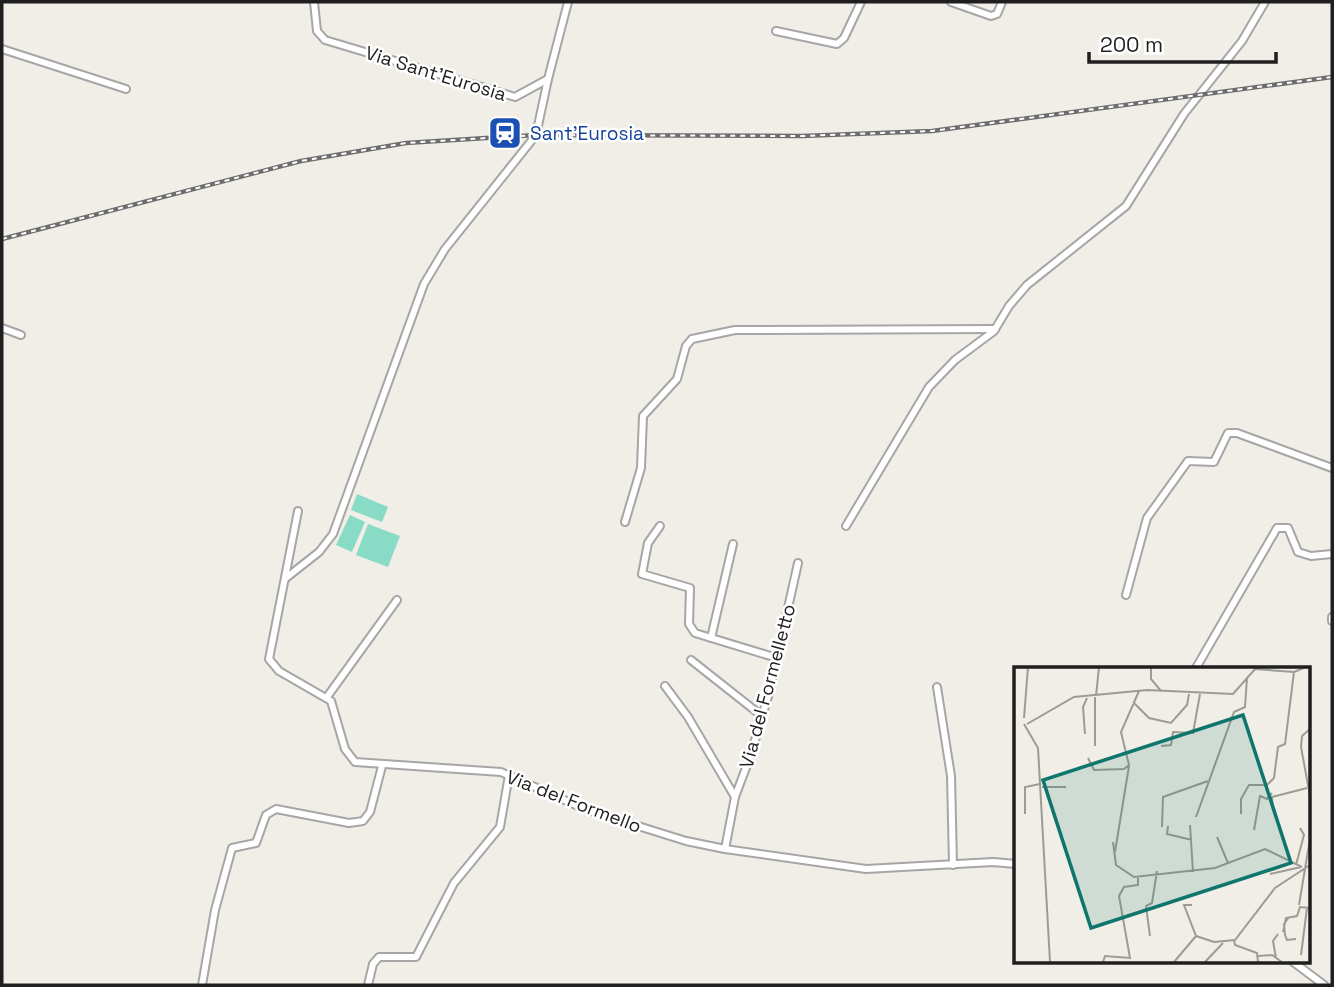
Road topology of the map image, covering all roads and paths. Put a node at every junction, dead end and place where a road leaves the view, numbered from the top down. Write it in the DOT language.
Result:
graph roads {
  1 [pos="314,2"];
  2 [pos="568,2"];
  3 [pos="861,2"];
  4 [pos="951,2"];
  5 [pos="1002,2"];
  6 [pos="1265,2"];
  7 [pos="776,31"];
  8 [pos="2,49"];
  9 [pos="548,79"];
  10 [pos="126,89"];
  11 [pos="2,328"];
  12 [pos="995,329"];
  13 [pos="20,335"];
  14 [pos="1332,468"];
  15 [pos="298,511"];
  16 [pos="625,522"];
  17 [pos="660,526"];
  18 [pos="846,526"];
  19 [pos="733,544"];
  20 [pos="1332,554"];
  21 [pos="798,563"];
  22 [pos="286,578"];
  23 [pos="1126,595"];
  24 [pos="397,600"];
  25 [pos="711,638"];
  26 [pos="777,658"];
  27 [pos="691,660"];
  28 [pos="1197,667"];
  29 [pos="665,686"];
  30 [pos="937,687"];
  31 [pos="327,697"];
  32 [pos="762,716"];
  33 [pos="382,766"];
  34 [pos="509,775"];
  35 [pos="735,797"];
  36 [pos="724,849"];
  37 [pos="1014,864"];
  38 [pos="953,865"];
  39 [pos="1293,962"];
  40 [pos="202,985"];
  41 [pos="368,985"];
  42 [pos="1324,985"];
  1 -- 9 [label="street, Via Sant'Eurosia"];
  2 -- 9 [label="street"];
  3 -- 7 [label="street"];
  4 -- 5 [label="street"];
  6 -- 12 [label="street"];
  8 -- 10 [label="street"];
  9 -- 22 [label="street"];
  11 -- 13 [label="street"];
  12 -- 16 [label="street"];
  12 -- 18 [label="street"];
  14 -- 23 [label="street"];
  15 -- 22 [label="street"];
  17 -- 25 [label="street"];
  19 -- 25 [label="street"];
  20 -- 28 [label="street"];
  21 -- 26 [label="street, Via del Formelletto"];
  22 -- 31 [label="street"];
  24 -- 31 [label="street"];
  25 -- 26 [label="street"];
  26 -- 32 [label="street, Via del Formelletto"];
  27 -- 32 [label="street"];
  29 -- 35 [label="street"];
  30 -- 38 [label="street"];
  31 -- 33 [label="street, Via del Formello"];
  32 -- 35 [label="street, Via del Formelletto"];
  33 -- 34 [label="street, Via del Formello"];
  33 -- 40 [label="street"];
  34 -- 36 [label="street, Via del Formello"];
  34 -- 41 [label="street"];
  35 -- 36 [label="street, Via del Formelletto"];
  36 -- 38 [label="street, Via del Formello"];
  37 -- 38 [label="street, Via del Formello"];
  39 -- 42 [label="street"];
}
